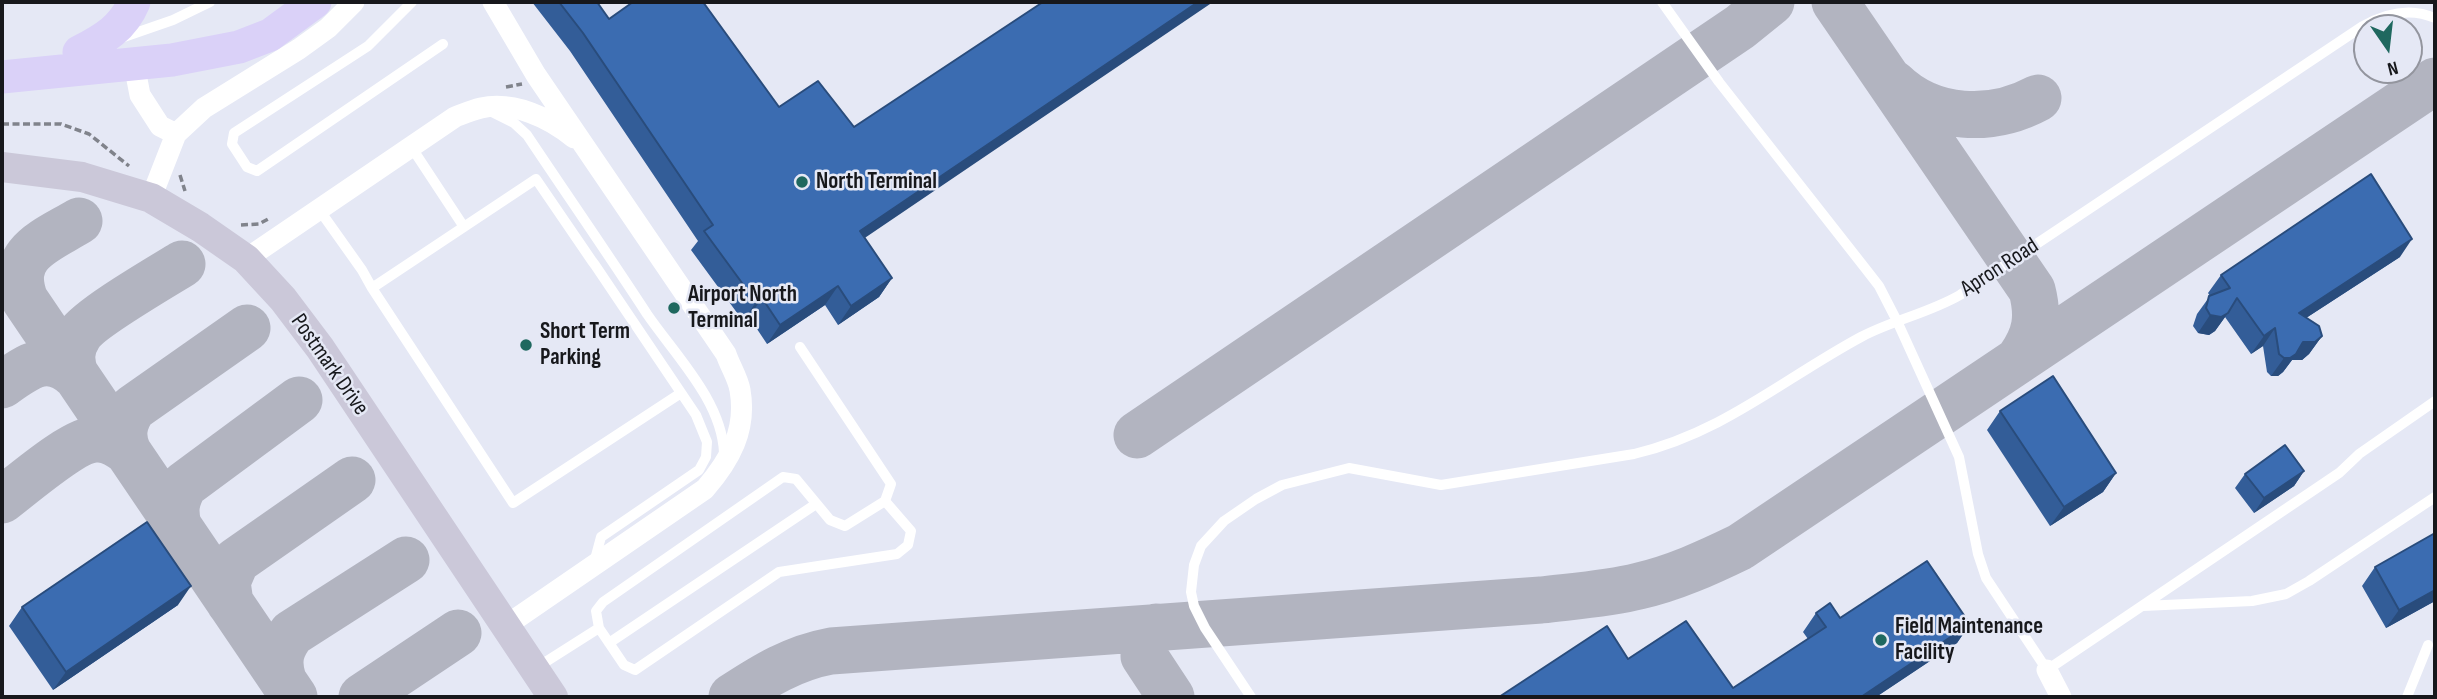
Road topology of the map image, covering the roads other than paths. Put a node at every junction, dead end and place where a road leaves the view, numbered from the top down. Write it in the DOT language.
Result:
graph roads {
  1 [pos="134,2"];
  2 [pos="210,2"];
  3 [pos="286,2"];
  4 [pos="315,2"];
  5 [pos="354,2"];
  6 [pos="412,2"];
  7 [pos="494,2"];
  8 [pos="1662,2"];
  9 [pos="2435,18"];
  10 [pos="443,44"];
  11 [pos="79,52"];
  12 [pos="2,60"];
  13 [pos="134,64"];
  14 [pos="2,77"];
  15 [pos="483,107"];
  16 [pos="176,134"];
  17 [pos="410,145"];
  18 [pos="589,150"];
  19 [pos="2,167"];
  20 [pos="151,198"];
  21 [pos="318,208"];
  22 [pos="464,227"];
  23 [pos="246,259"];
  24 [pos="372,288"];
  25 [pos="1897,321"];
  26 [pos="800,347"];
  27 [pos="681,393"];
  28 [pos="2435,401"];
  29 [pos="725,467"];
  30 [pos="2435,497"];
  31 [pos="885,501"];
  32 [pos="816,504"];
  33 [pos="593,566"];
  34 [pos="2140,606"];
  35 [pos="504,627"];
  36 [pos="599,628"];
  37 [pos="609,643"];
  38 [pos="2428,645"];
  39 [pos="533,669"];
  40 [pos="2047,670"];
  41 [pos="553,697"];
  42 [pos="1251,697"];
  43 [pos="2061,697"];
  44 [pos="2407,697"];
  1 -- 11 [label="main road"];
  2 -- 11 [label="lane"];
  3 -- 11 [label="main road"];
  4 -- 13 [label="main road"];
  5 -- 16 [label="street"];
  6 -- 10 [label="lane"];
  7 -- 18 [label="street"];
  8 -- 25 [label="lane"];
  9 -- 25 [label="lane, Apron Road"];
  11 -- 12 [label="main road"];
  13 -- 14 [label="main road"];
  13 -- 16 [label="street"];
  15 -- 17 [label="street"];
  15 -- 18 [label="street"];
  15 -- 29 [label="lane"];
  16 -- 20 [label="street"];
  17 -- 21 [label="street"];
  17 -- 22 [label="lane"];
  18 -- 29 [label="street"];
  19 -- 20 [label="street, Postmark Drive"];
  20 -- 23 [label="street, Postmark Drive"];
  21 -- 23 [label="street"];
  21 -- 24 [label="lane"];
  22 -- 24 [label="lane"];
  22 -- 27 [label="lane"];
  23 -- 35 [label="street, Postmark Drive"];
  24 -- 27 [label="lane"];
  25 -- 40 [label="lane"];
  25 -- 42 [label="lane, Apron Road"];
  26 -- 31 [label="lane"];
  27 -- 33 [label="lane"];
  28 -- 34 [label="lane"];
  29 -- 33 [label="street"];
  30 -- 34 [label="lane"];
  31 -- 32 [label="lane"];
  31 -- 37 [label="lane"];
  32 -- 36 [label="lane"];
  32 -- 37 [label="lane"];
  33 -- 35 [label="street"];
  34 -- 40 [label="lane"];
  35 -- 39 [label="street, Postmark Drive"];
  36 -- 37 [label="lane"];
  36 -- 39 [label="lane"];
  38 -- 44 [label="lane"];
  39 -- 41 [label="street, Postmark Drive"];
  40 -- 43 [label="street"];
}
